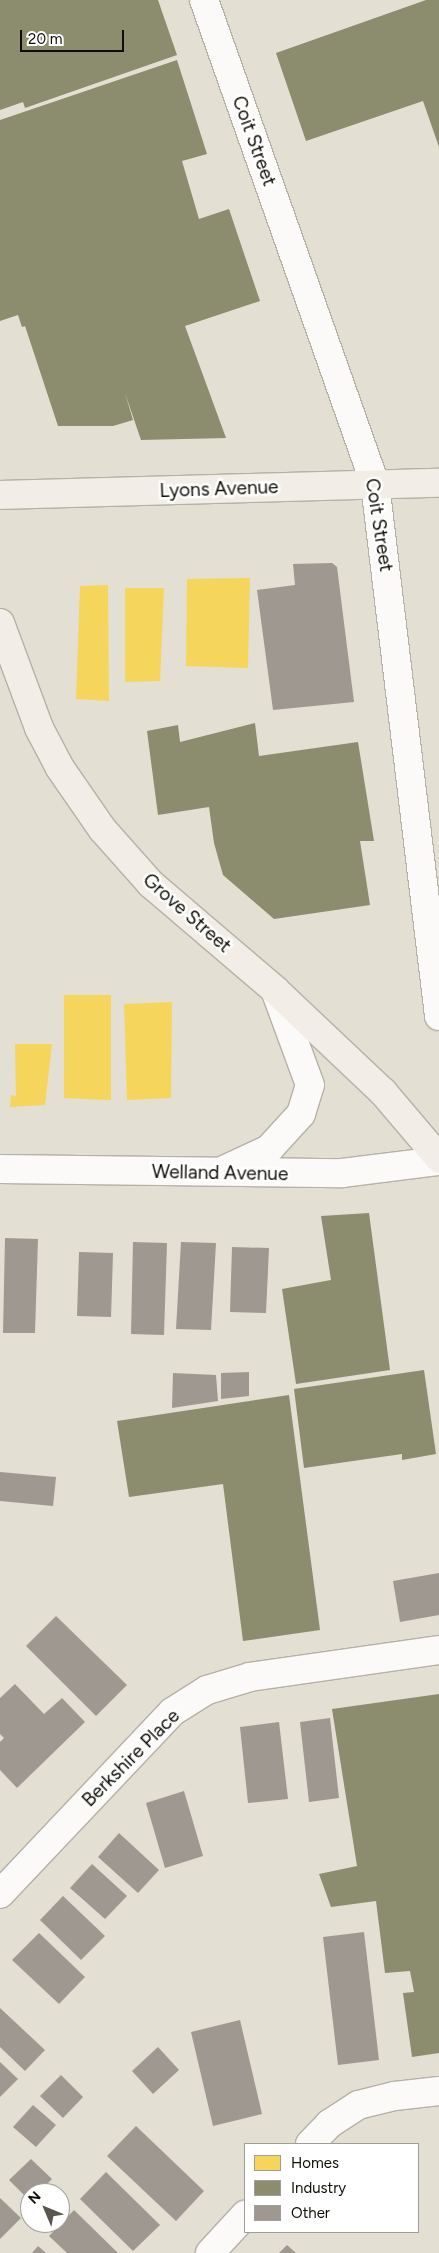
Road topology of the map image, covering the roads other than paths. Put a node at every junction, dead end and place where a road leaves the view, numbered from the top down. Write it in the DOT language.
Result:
graph roads {
  1 [pos="204,0"];
  2 [pos="439,483"];
  3 [pos="375,484"];
  4 [pos="0,495"];
  5 [pos="0,623"];
  6 [pos="275,990"];
  7 [pos="439,1016"];
  8 [pos="439,1160"];
  9 [pos="0,1169"];
  10 [pos="218,1173"];
  11 [pos="439,1650"];
  12 [pos="0,1894"];
  13 [pos="439,2091"];
  14 [pos="311,2143"];
  15 [pos="244,2216"];
  16 [pos="210,2253"];
  1 -- 3 [label="street, Coit Street"];
  2 -- 3 [label="main road, Lyons Avenue"];
  3 -- 4 [label="main road, Lyons Avenue"];
  3 -- 7 [label="street, Coit Street"];
  5 -- 6 [label="main road, Grove Street"];
  6 -- 8 [label="main road, Grove Street"];
  6 -- 10 [label="street"];
  8 -- 10 [label="street, Welland Avenue"];
  9 -- 10 [label="street, Welland Avenue"];
  11 -- 12 [label="street, Berkshire Place"];
  13 -- 14 [label="street"];
  15 -- 16 [label="street"];
}
